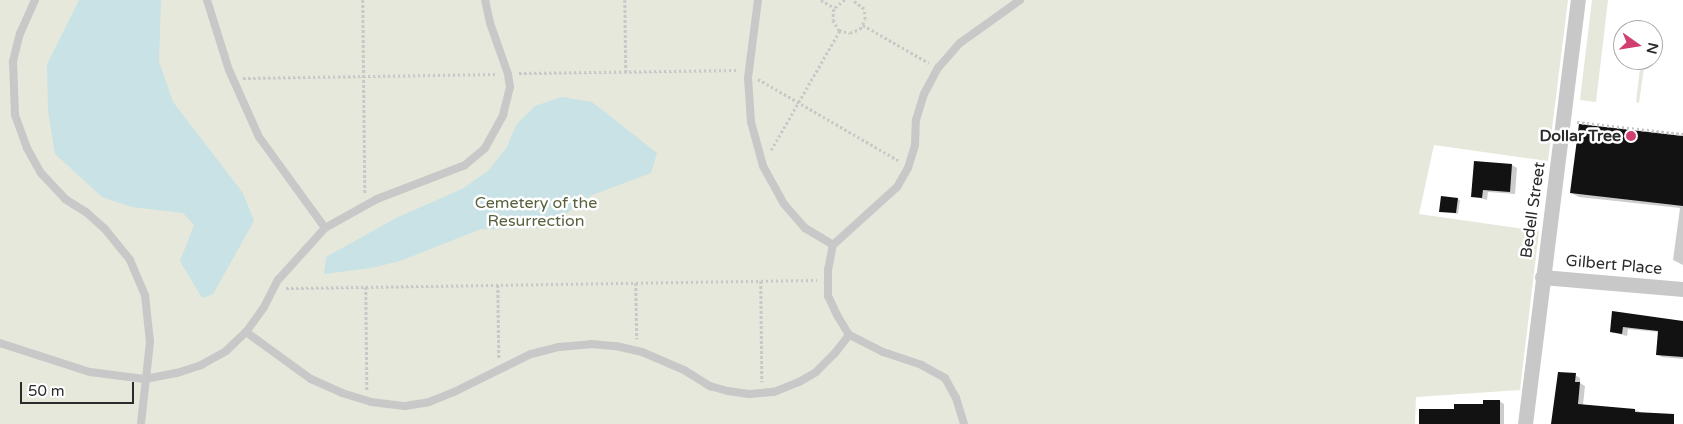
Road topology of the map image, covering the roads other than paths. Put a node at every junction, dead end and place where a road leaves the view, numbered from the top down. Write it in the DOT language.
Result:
graph roads {
  1 [pos="35,0"];
  2 [pos="207,0"];
  3 [pos="484,0"];
  4 [pos="758,0"];
  5 [pos="1020,0"];
  6 [pos="1578,0"];
  7 [pos="325,228"];
  8 [pos="832,246"];
  9 [pos="1542,277"];
  10 [pos="1683,289"];
  11 [pos="246,332"];
  12 [pos="849,335"];
  13 [pos="0,343"];
  14 [pos="145,379"];
  15 [pos="141,424"];
  16 [pos="964,424"];
  17 [pos="1525,424"];
  1 -- 14 [label="lane"];
  2 -- 7 [label="lane"];
  3 -- 7 [label="lane"];
  4 -- 8 [label="lane"];
  5 -- 8 [label="lane"];
  6 -- 9 [label="street, Bedell Street"];
  7 -- 11 [label="lane"];
  8 -- 12 [label="lane"];
  9 -- 10 [label="street, Gilbert Place"];
  9 -- 17 [label="street, Bedell Street"];
  11 -- 12 [label="lane"];
  11 -- 14 [label="lane"];
  12 -- 16 [label="lane"];
  13 -- 14 [label="lane"];
  14 -- 15 [label="lane"];
}
